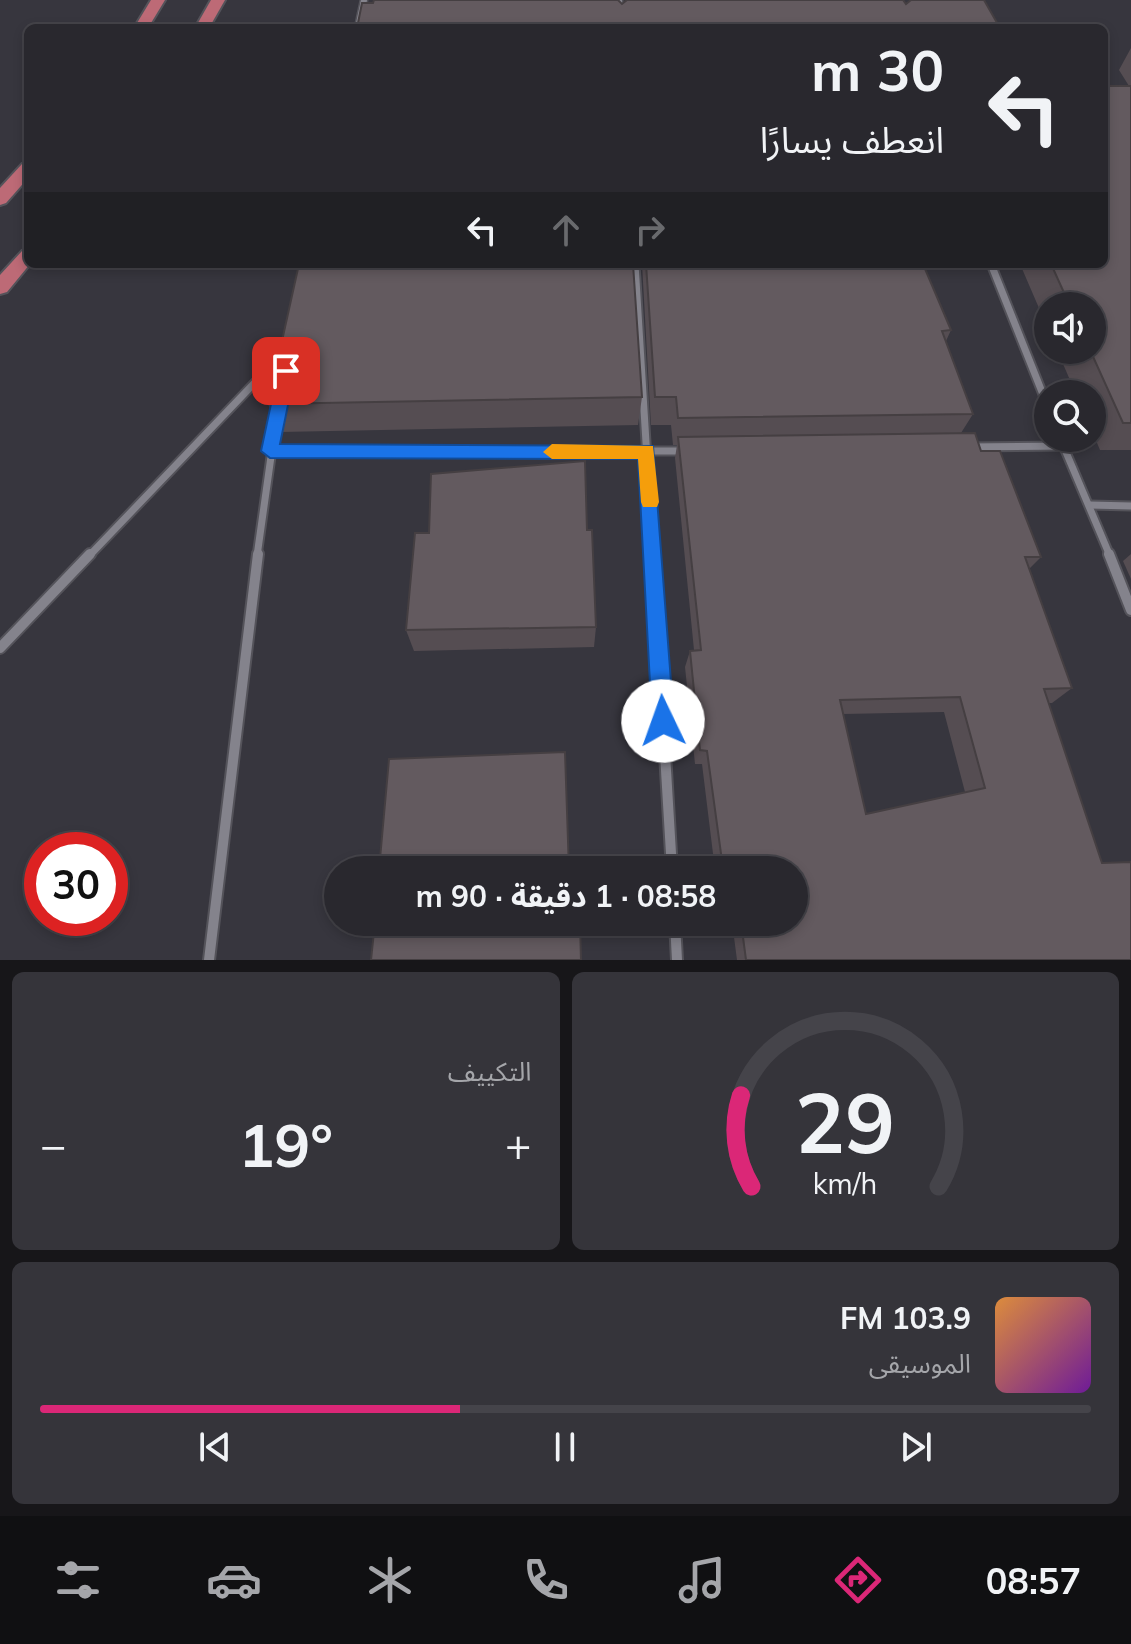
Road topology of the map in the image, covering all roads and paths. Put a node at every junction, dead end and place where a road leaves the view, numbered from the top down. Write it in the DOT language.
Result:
graph roads {
  1 [pos="158,0"];
  2 [pos="218,0"];
  3 [pos="364,0"];
  4 [pos="619,0"];
  5 [pos="143,24"];
  6 [pos="204,24"];
  7 [pos="359,24"];
  8 [pos="621,24"];
  9 [pos="24,172"];
  10 [pos="0,199"];
  11 [pos="24,260"];
  12 [pos="635,268"];
  13 [pos="993,268"];
  14 [pos="0,287"];
  15 [pos="289,359"];
  16 [pos="1037,380"];
  17 [pos="279,405"];
  18 [pos="1034,444"];
  19 [pos="956,448"];
  20 [pos="270,451"];
  21 [pos="693,451"];
  22 [pos="647,452"];
  23 [pos="1066,452"];
  24 [pos="1090,505"];
  25 [pos="1131,506"];
  26 [pos="1131,610"];
  27 [pos="0,648"];
  28 [pos="671,856"];
  29 [pos="676,936"];
  30 [pos="209,960"];
  31 [pos="677,960"];
  1 -- 5 [label="main road"];
  2 -- 6 [label="main road"];
  3 -- 7 [label="street"];
  4 -- 8 [label="street"];
  9 -- 10 [label="main road"];
  11 -- 14 [label="main road"];
  12 -- 22 [label="street"];
  13 -- 16 [label="street"];
  15 -- 27 [label="street"];
  17 -- 20 [label="street"];
  18 -- 19 [label="street"];
  20 -- 22 [label="street"];
  20 -- 30 [label="street"];
  21 -- 22 [label="street"];
  22 -- 28 [label="street"];
  23 -- 24 [label="street"];
  24 -- 25 [label="street"];
  24 -- 26 [label="street"];
  29 -- 31 [label="street"];
}
